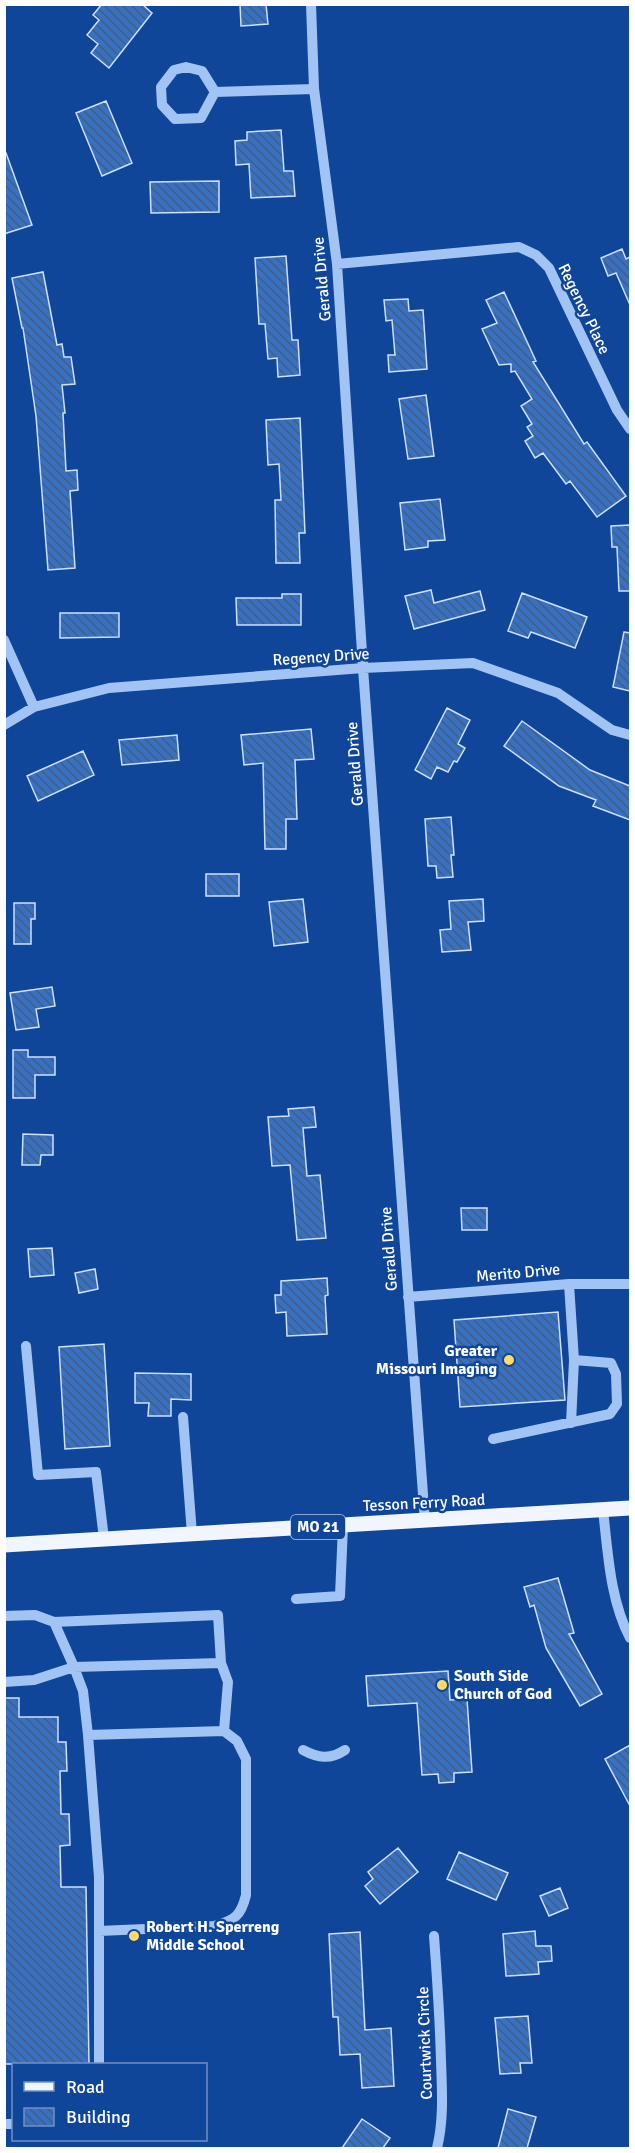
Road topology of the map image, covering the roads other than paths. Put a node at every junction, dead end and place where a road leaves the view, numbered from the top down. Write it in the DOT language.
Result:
graph roads {
  1 [pos="311,4"];
  2 [pos="314,89"];
  3 [pos="215,92"];
  4 [pos="337,264"];
  5 [pos="630,429"];
  6 [pos="4,640"];
  7 [pos="363,668"];
  8 [pos="34,706"];
  9 [pos="4,725"];
  10 [pos="630,735"];
  11 [pos="569,1284"];
  12 [pos="630,1284"];
  13 [pos="408,1297"];
  14 [pos="26,1346"];
  15 [pos="574,1360"];
  16 [pos="183,1417"];
  17 [pos="571,1423"];
  18 [pos="493,1439"];
  19 [pos="630,1508"];
  20 [pos="603,1510"];
  21 [pos="425,1521"];
  22 [pos="343,1526"];
  23 [pos="192,1534"];
  24 [pos="104,1539"];
  25 [pos="4,1545"];
  26 [pos="296,1599"];
  27 [pos="4,1616"];
  28 [pos="54,1622"];
  29 [pos="630,1638"];
  30 [pos="220,1663"];
  31 [pos="74,1667"];
  32 [pos="4,1682"];
  33 [pos="224,1731"];
  34 [pos="88,1735"];
  35 [pos="303,1750"];
  36 [pos="345,1750"];
  37 [pos="99,1931"];
  38 [pos="434,1936"];
  39 [pos="99,2063"];
  40 [pos="437,2148"];
  1 -- 2 [label="street, Gerald Drive"];
  2 -- 3 [label="street"];
  2 -- 4 [label="street, Gerald Drive"];
  3 -- 3 [label="street"];
  4 -- 5 [label="street, Regency Place"];
  4 -- 7 [label="street, Gerald Drive"];
  6 -- 8 [label="street"];
  7 -- 8 [label="street, Regency Drive"];
  7 -- 10 [label="street, Regency Drive"];
  7 -- 13 [label="street, Gerald Drive"];
  8 -- 9 [label="street, Regency Drive"];
  11 -- 12 [label="street, Merito Drive"];
  11 -- 13 [label="street, Merito Drive"];
  11 -- 15 [label="street"];
  13 -- 21 [label="street, Gerald Drive"];
  14 -- 24 [label="street"];
  15 -- 17 [label="street"];
  15 -- 17 [label="street"];
  16 -- 23 [label="street"];
  17 -- 18 [label="street"];
  19 -- 20 [label="main road, Tesson Ferry Road / MO 21"];
  20 -- 21 [label="main road, Tesson Ferry Road / MO 21"];
  20 -- 29 [label="street"];
  21 -- 22 [label="main road, Tesson Ferry Road / MO 21"];
  22 -- 23 [label="main road, Tesson Ferry Road / MO 21"];
  22 -- 26 [label="street"];
  23 -- 24 [label="main road, Tesson Ferry Road / MO 21"];
  24 -- 25 [label="main road, Tesson Ferry Road / MO 21"];
  27 -- 28 [label="street"];
  28 -- 30 [label="street"];
  28 -- 31 [label="street"];
  30 -- 31 [label="street"];
  30 -- 33 [label="street"];
  31 -- 32 [label="street"];
  31 -- 34 [label="street"];
  33 -- 34 [label="street"];
  33 -- 37 [label="street"];
  34 -- 37 [label="street"];
  35 -- 36 [label="street"];
  37 -- 39 [label="street"];
  38 -- 40 [label="street, Courtwick Circle"];
}
